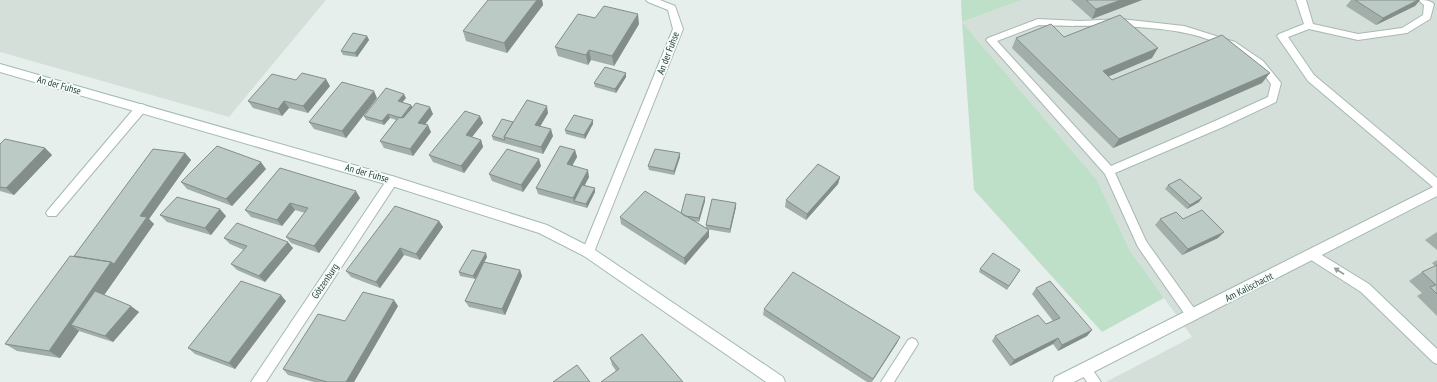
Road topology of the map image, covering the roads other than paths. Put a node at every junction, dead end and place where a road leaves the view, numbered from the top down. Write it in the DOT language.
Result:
graph roads {
  1 [pos="651,0"];
  2 [pos="1300,0"];
  3 [pos="1423,0"];
  4 [pos="1309,26"];
  5 [pos="0,68"];
  6 [pos="141,108"];
  7 [pos="1110,171"];
  8 [pos="392,181"];
  9 [pos="1437,184"];
  10 [pos="1437,190"];
  11 [pos="52,213"];
  12 [pos="588,252"];
  13 [pos="1312,254"];
  14 [pos="1192,315"];
  15 [pos="912,344"];
  16 [pos="1437,358"];
  17 [pos="1085,370"];
  18 [pos="258,382"];
  19 [pos="778,382"];
  20 [pos="888,382"];
  21 [pos="1060,382"];
  22 [pos="1095,382"];
  1 -- 12 [label="lane, An der Fuhse"];
  2 -- 4 [label="lane"];
  3 -- 4 [label="lane"];
  4 -- 9 [label="lane"];
  5 -- 6 [label="street, An der Fuhse"];
  6 -- 8 [label="street, An der Fuhse"];
  6 -- 11 [label="lane"];
  7 -- 7 [label="lane"];
  7 -- 14 [label="lane"];
  8 -- 12 [label="street, An der Fuhse"];
  8 -- 18 [label="street, Götzenburg"];
  10 -- 13 [label="street, Am Kalischacht"];
  12 -- 19 [label="street, An der Fuhse"];
  13 -- 14 [label="street, Am Kalischacht"];
  16 -- 13 [label="lane, one-way"];
  14 -- 17 [label="street, Am Kalischacht"];
  15 -- 20 [label="lane"];
  17 -- 21 [label="street, Am Kalischacht"];
  17 -- 22 [label="lane"];
}
